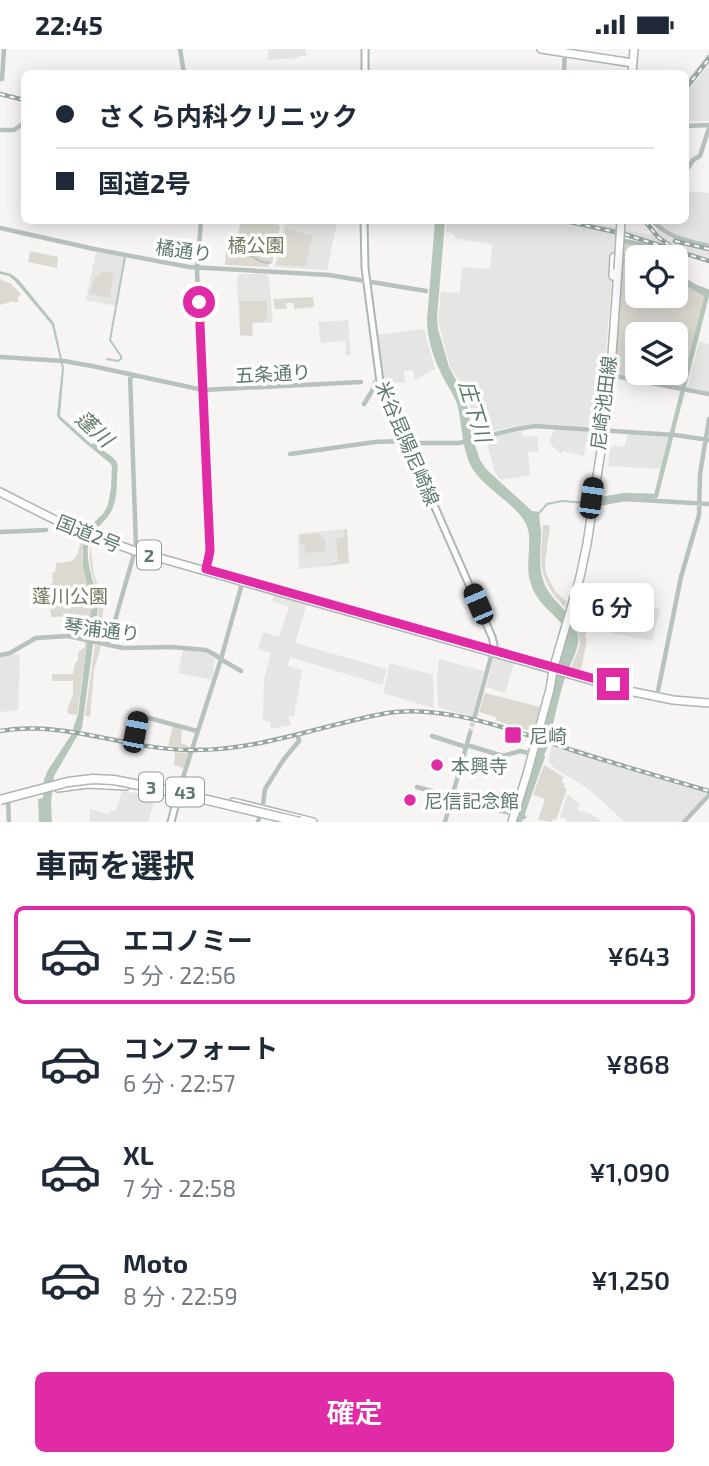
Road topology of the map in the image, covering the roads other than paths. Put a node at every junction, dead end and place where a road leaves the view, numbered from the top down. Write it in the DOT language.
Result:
graph roads {
  1 [pos="2,49"];
  2 [pos="180,49"];
  3 [pos="365,49"];
  4 [pos="541,49"];
  5 [pos="633,49"];
  6 [pos="565,51"];
  7 [pos="709,57"];
  8 [pos="632,63"];
  9 [pos="0,68"];
  10 [pos="184,70"];
  11 [pos="365,70"];
  12 [pos="564,70"];
  13 [pos="631,70"];
  14 [pos="1,79"];
  15 [pos="689,82"];
  16 [pos="21,125"];
  17 [pos="689,126"];
  18 [pos="709,127"];
  19 [pos="0,130"];
  20 [pos="689,166"];
  21 [pos="201,224"];
  22 [pos="365,224"];
  23 [pos="620,224"];
  24 [pos="656,224"];
  25 [pos="0,228"];
  26 [pos="624,241"];
  27 [pos="643,245"];
  28 [pos="709,246"];
  29 [pos="198,268"];
  30 [pos="367,280"];
  31 [pos="688,282"];
  32 [pos="426,291"];
  33 [pos="709,292"];
  34 [pos="613,319"];
  35 [pos="0,357"];
  36 [pos="130,374"];
  37 [pos="609,375"];
  38 [pos="361,382"];
  39 [pos="375,382"];
  40 [pos="203,390"];
  41 [pos="709,394"];
  42 [pos="364,404"];
  43 [pos="709,419"];
  44 [pos="603,430"];
  45 [pos="707,440"];
  46 [pos="406,442"];
  47 [pos="290,454"];
  48 [pos="0,491"];
  49 [pos="699,503"];
  50 [pos="709,504"];
  51 [pos="592,505"];
  52 [pos="46,530"];
  53 [pos="0,532"];
  54 [pos="135,550"];
  55 [pos="206,569"];
  56 [pos="243,581"];
  57 [pos="108,645"];
  58 [pos="493,652"];
  59 [pos="0,655"];
  60 [pos="221,659"];
  61 [pos="554,669"];
  62 [pos="241,671"];
  63 [pos="657,696"];
  64 [pos="709,702"];
  65 [pos="474,719"];
  66 [pos="197,731"];
  67 [pos="470,733"];
  68 [pos="298,736"];
  69 [pos="432,736"];
  70 [pos="131,745"];
  71 [pos="467,746"];
  72 [pos="532,754"];
  73 [pos="417,787"];
  74 [pos="178,794"];
  75 [pos="709,795"];
  76 [pos="452,797"];
  77 [pos="2,801"];
  78 [pos="260,815"];
  79 [pos="514,817"];
  80 [pos="524,817"];
  81 [pos="9,822"];
  82 [pos="171,822"];
  83 [pos="285,822"];
  84 [pos="300,822"];
  85 [pos="313,822"];
  86 [pos="445,822"];
  87 [pos="684,822"];
  1 -- 9 [label="street"];
  1 -- 14 [label="street"];
  2 -- 10 [label="street"];
  3 -- 11 [label="main road"];
  4 -- 6 [label="main road"];
  5 -- 8 [label="main road"];
  6 -- 8 [label="main road"];
  6 -- 12 [label="street"];
  7 -- 15 [label="street"];
  8 -- 13 [label="main road"];
  16 -- 19 [label="street"];
  17 -- 18 [label="street"];
  18 -- 20 [label="street"];
  21 -- 29 [label="street"];
  22 -- 30 [label="main road, 米谷昆陽尼崎線"];
  23 -- 34 [label="main road, 尼崎池田線, bridge"];
  24 -- 28 [label="street"];
  25 -- 29 [label="street, 橘通り"];
  26 -- 27 [label="street"];
  26 -- 34 [label="main road"];
  29 -- 30 [label="street, 橘通り"];
  29 -- 40 [label="street"];
  30 -- 32 [label="street, 橘通り"];
  30 -- 46 [label="main road, 米谷昆陽尼崎線"];
  31 -- 33 [label="street"];
  34 -- 37 [label="main road, 尼崎池田線"];
  35 -- 36 [label="street, 五条通り"];
  36 -- 40 [label="street, 五条通り"];
  36 -- 54 [label="street"];
  37 -- 41 [label="street"];
  37 -- 44 [label="main road, 尼崎池田線"];
  38 -- 40 [label="street, 五条通り"];
  39 -- 42 [label="street"];
  40 -- 55 [label="street"];
  43 -- 45 [label="street"];
  44 -- 45 [label="street"];
  44 -- 46 [label="street"];
  44 -- 51 [label="main road, 尼崎池田線"];
  45 -- 49 [label="street"];
  46 -- 47 [label="street"];
  46 -- 58 [label="main road, 米谷昆陽尼崎線"];
  48 -- 54 [label="main road, 国道2号 / 2"];
  49 -- 50 [label="street"];
  49 -- 51 [label="street"];
  49 -- 63 [label="street"];
  51 -- 61 [label="main road, 尼崎池田線"];
  52 -- 53 [label="street"];
  54 -- 55 [label="main road, 国道2号 / 2"];
  54 -- 56 [label="main road, 国道2号 / 2"];
  54 -- 57 [label="street"];
  55 -- 56 [label="main road, 国道2号 / 2"];
  56 -- 58 [label="main road, 国道2号 / 2"];
  56 -- 60 [label="street"];
  57 -- 59 [label="street, 琴浦通り"];
  57 -- 60 [label="street, 琴浦通り"];
  58 -- 61 [label="main road, 国道2号 / 2"];
  58 -- 65 [label="street"];
  60 -- 62 [label="street, 琴浦通り"];
  60 -- 66 [label="street"];
  61 -- 63 [label="main road, 国道2号 / 2"];
  61 -- 72 [label="main road, 尼崎池田線"];
  63 -- 64 [label="main road, 国道2号 / 2"];
  66 -- 70 [label="street"];
  66 -- 74 [label="street"];
  67 -- 71 [label="street"];
  68 -- 78 [label="street"];
  69 -- 71 [label="street"];
  71 -- 72 [label="street"];
  71 -- 76 [label="street"];
  72 -- 79 [label="main road, 尼崎池田線"];
  73 -- 76 [label="street"];
  74 -- 77 [label="main road, 43, bridge"];
  74 -- 78 [label="main road, 43"];
  74 -- 82 [label="main road"];
  75 -- 87 [label="street"];
  76 -- 79 [label="street"];
  76 -- 86 [label="street"];
  77 -- 81 [label="street"];
  77 -- 83 [label="highway, 3, bridge"];
  77 -- 84 [label="highway, 3, bridge"];
  78 -- 83 [label="main road, 43"];
  78 -- 85 [label="main road, 43"];
  79 -- 80 [label="street"];
}
